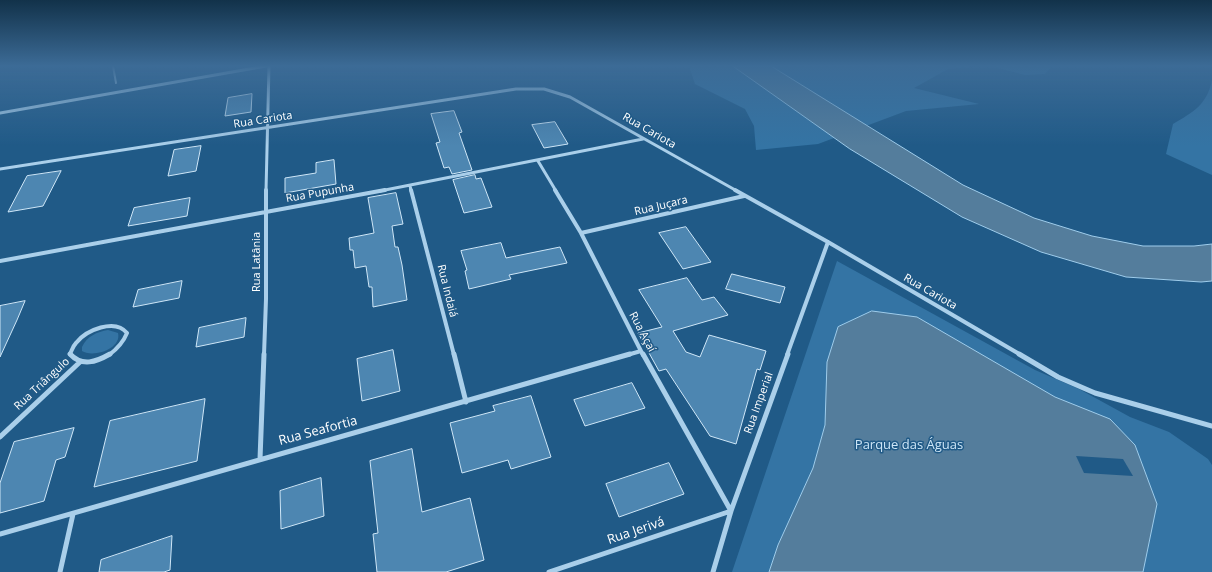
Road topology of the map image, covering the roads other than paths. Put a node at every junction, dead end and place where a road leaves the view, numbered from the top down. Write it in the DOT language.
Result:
graph roads {
  1 [pos="115,93"];
  2 [pos="269,93"];
  3 [pos="493,93"];
  4 [pos="559,93"];
  5 [pos="0,113"];
  6 [pos="268,128"];
  7 [pos="643,139"];
  8 [pos="538,161"];
  9 [pos="0,169"];
  10 [pos="410,185"];
  11 [pos="745,196"];
  12 [pos="266,212"];
  13 [pos="580,233"];
  14 [pos="828,242"];
  15 [pos="0,261"];
  16 [pos="641,351"];
  17 [pos="80,362"];
  18 [pos="466,402"];
  19 [pos="1212,426"];
  20 [pos="0,437"];
  21 [pos="260,459"];
  22 [pos="731,511"];
  23 [pos="73,514"];
  24 [pos="0,534"];
  25 [pos="60,572"];
  26 [pos="549,572"];
  27 [pos="713,572"];
  1 -- 5 [label="street"];
  2 -- 6 [label="street, Rua Latânia"];
  3 -- 6 [label="street, Rua Cariota"];
  4 -- 7 [label="street, Rua Cariota"];
  6 -- 9 [label="street, Rua Cariota"];
  6 -- 12 [label="street, Rua Latânia"];
  7 -- 8 [label="street, Rua Pupunha"];
  7 -- 11 [label="street, Rua Cariota"];
  8 -- 10 [label="street, Rua Pupunha"];
  8 -- 13 [label="street, Rua Açaí"];
  10 -- 12 [label="street, Rua Pupunha"];
  10 -- 18 [label="street, Rua Indaiá"];
  11 -- 13 [label="street, Rua Juçara"];
  11 -- 14 [label="street, Rua Cariota"];
  12 -- 15 [label="street, Rua Pupunha"];
  12 -- 21 [label="street, Rua Latânia"];
  13 -- 16 [label="street, Rua Açaí"];
  14 -- 19 [label="street, Rua Cariota"];
  14 -- 22 [label="street, Rua Imperial"];
  16 -- 18 [label="street, Rua Seafortia"];
  16 -- 22 [label="street, Rua Açaí"];
  17 -- 17 [label="street, Rua Triângulo"];
  17 -- 20 [label="street, Rua Triângulo"];
  18 -- 21 [label="street, Rua Seafortia"];
  21 -- 23 [label="street, Rua Seafortia"];
  22 -- 26 [label="street, Rua Jerivá"];
  22 -- 27 [label="street, Rua Imperial"];
  23 -- 24 [label="street, Rua Seafortia"];
  23 -- 25 [label="street"];
}
